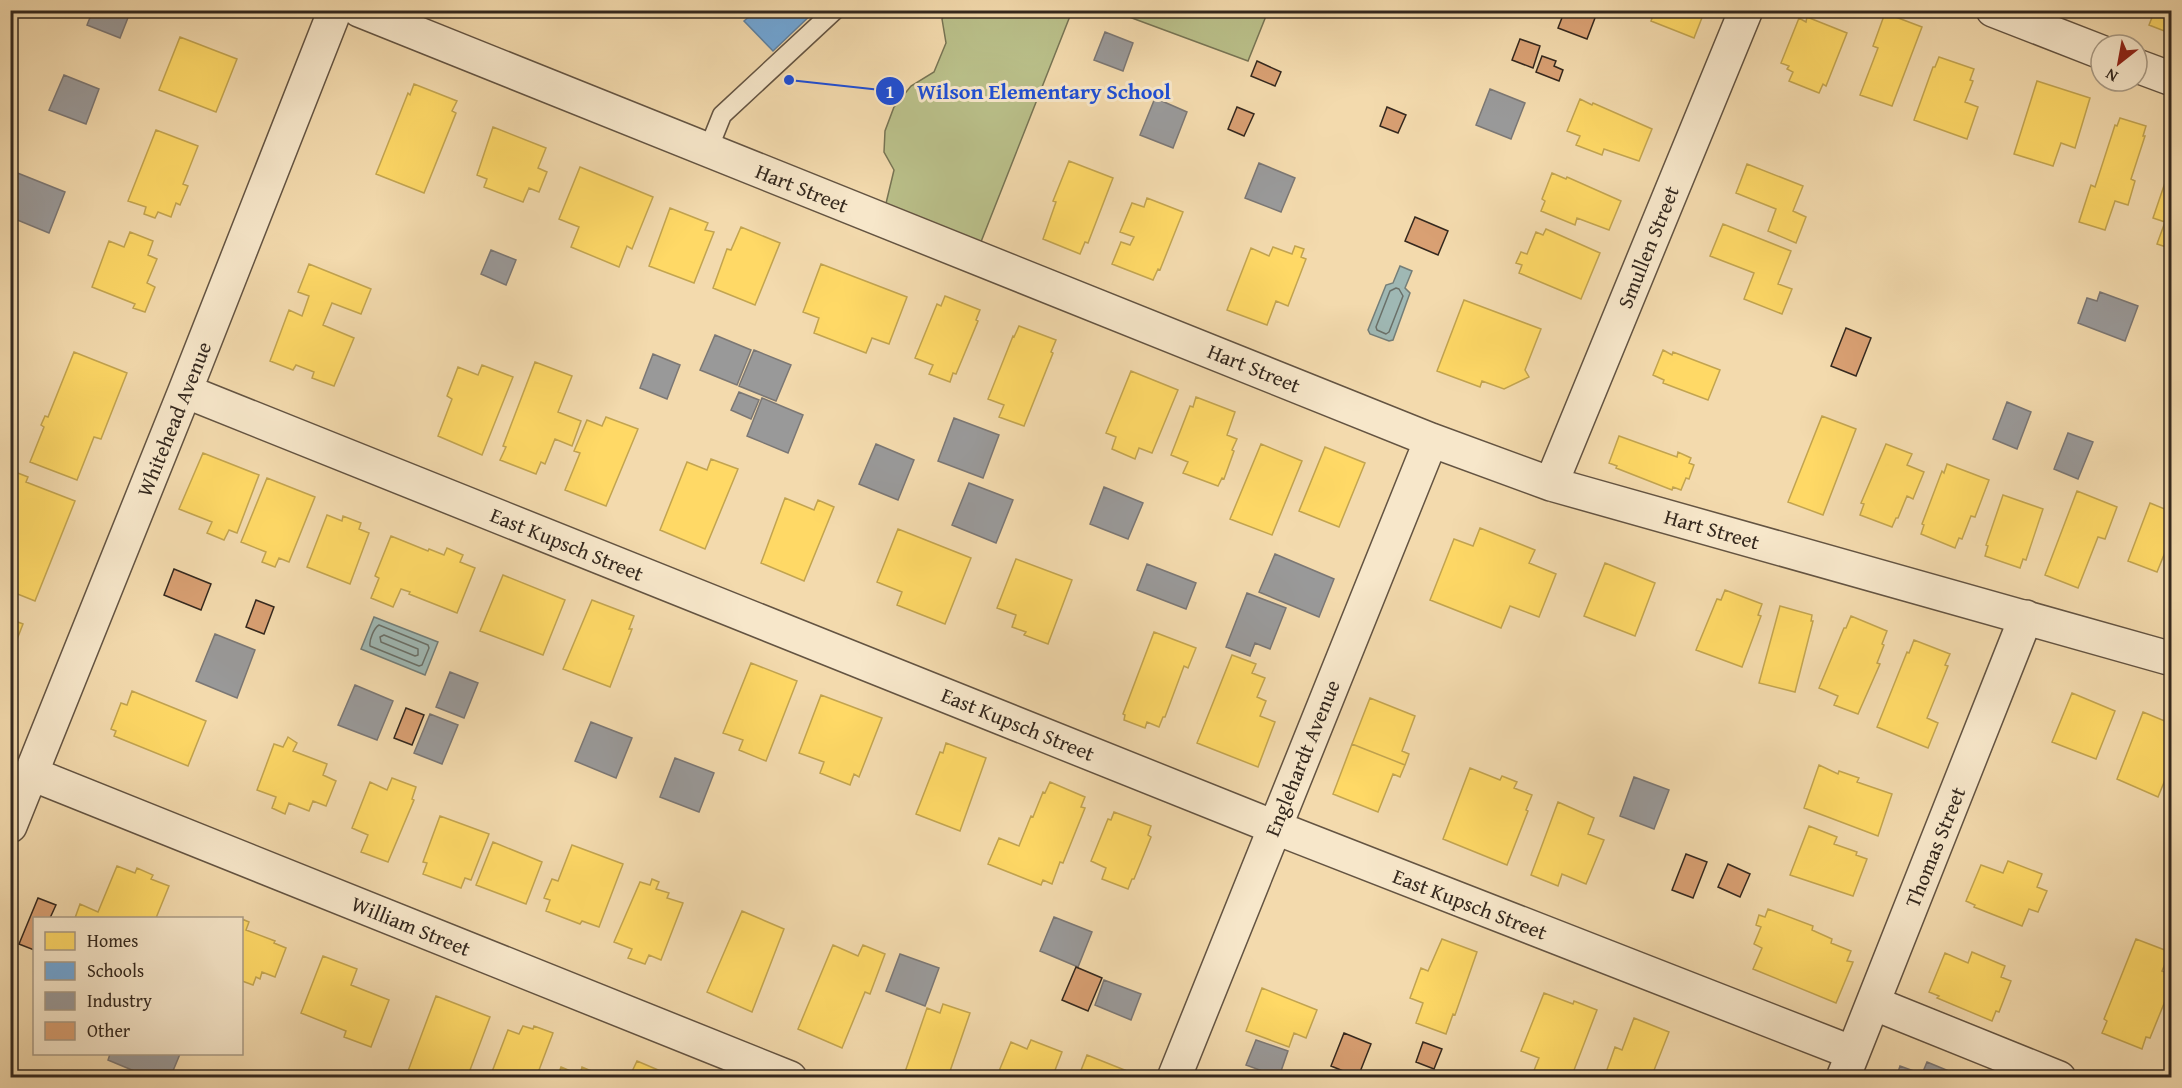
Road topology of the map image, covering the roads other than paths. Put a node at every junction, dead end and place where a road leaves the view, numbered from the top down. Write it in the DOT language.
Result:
graph roads {
  1 [pos="335,10"];
  2 [pos="358,10"];
  3 [pos="835,10"];
  4 [pos="1746,10"];
  5 [pos="1993,10"];
  6 [pos="2089,47"];
  7 [pos="2149,70"];
  8 [pos="2172,79"];
  9 [pos="708,150"];
  10 [pos="185,391"];
  11 [pos="1431,440"];
  12 [pos="1551,484"];
  13 [pos="2026,617"];
  14 [pos="2172,660"];
  15 [pos="32,774"];
  16 [pos="10,826"];
  17 [pos="1274,827"];
  18 [pos="1873,1003"];
  19 [pos="1848,1065"];
  20 [pos="790,1077"];
  21 [pos="1174,1077"];
  22 [pos="2060,1077"];
  1 -- 10 [label="street, Whitehead Avenue"];
  2 -- 9 [label="street, Hart Street"];
  3 -- 9 [label="lane"];
  4 -- 12 [label="street, Smullen Street"];
  5 -- 6 [label="street"];
  7 -- 8 [label="street"];
  9 -- 11 [label="street, Hart Street"];
  10 -- 15 [label="street, Whitehead Avenue"];
  10 -- 17 [label="street, East Kupsch Street"];
  11 -- 12 [label="street, Hart Street"];
  11 -- 17 [label="street, Englehardt Avenue"];
  12 -- 13 [label="street, Hart Street"];
  13 -- 14 [label="street, Hart Street"];
  13 -- 18 [label="street, Thomas Street"];
  15 -- 16 [label="street, Whitehead Avenue"];
  15 -- 20 [label="street, William Street"];
  17 -- 19 [label="street, East Kupsch Street"];
  17 -- 21 [label="street, Englehardt Avenue"];
  18 -- 19 [label="street, Thomas Street"];
  18 -- 22 [label="street"];
}
